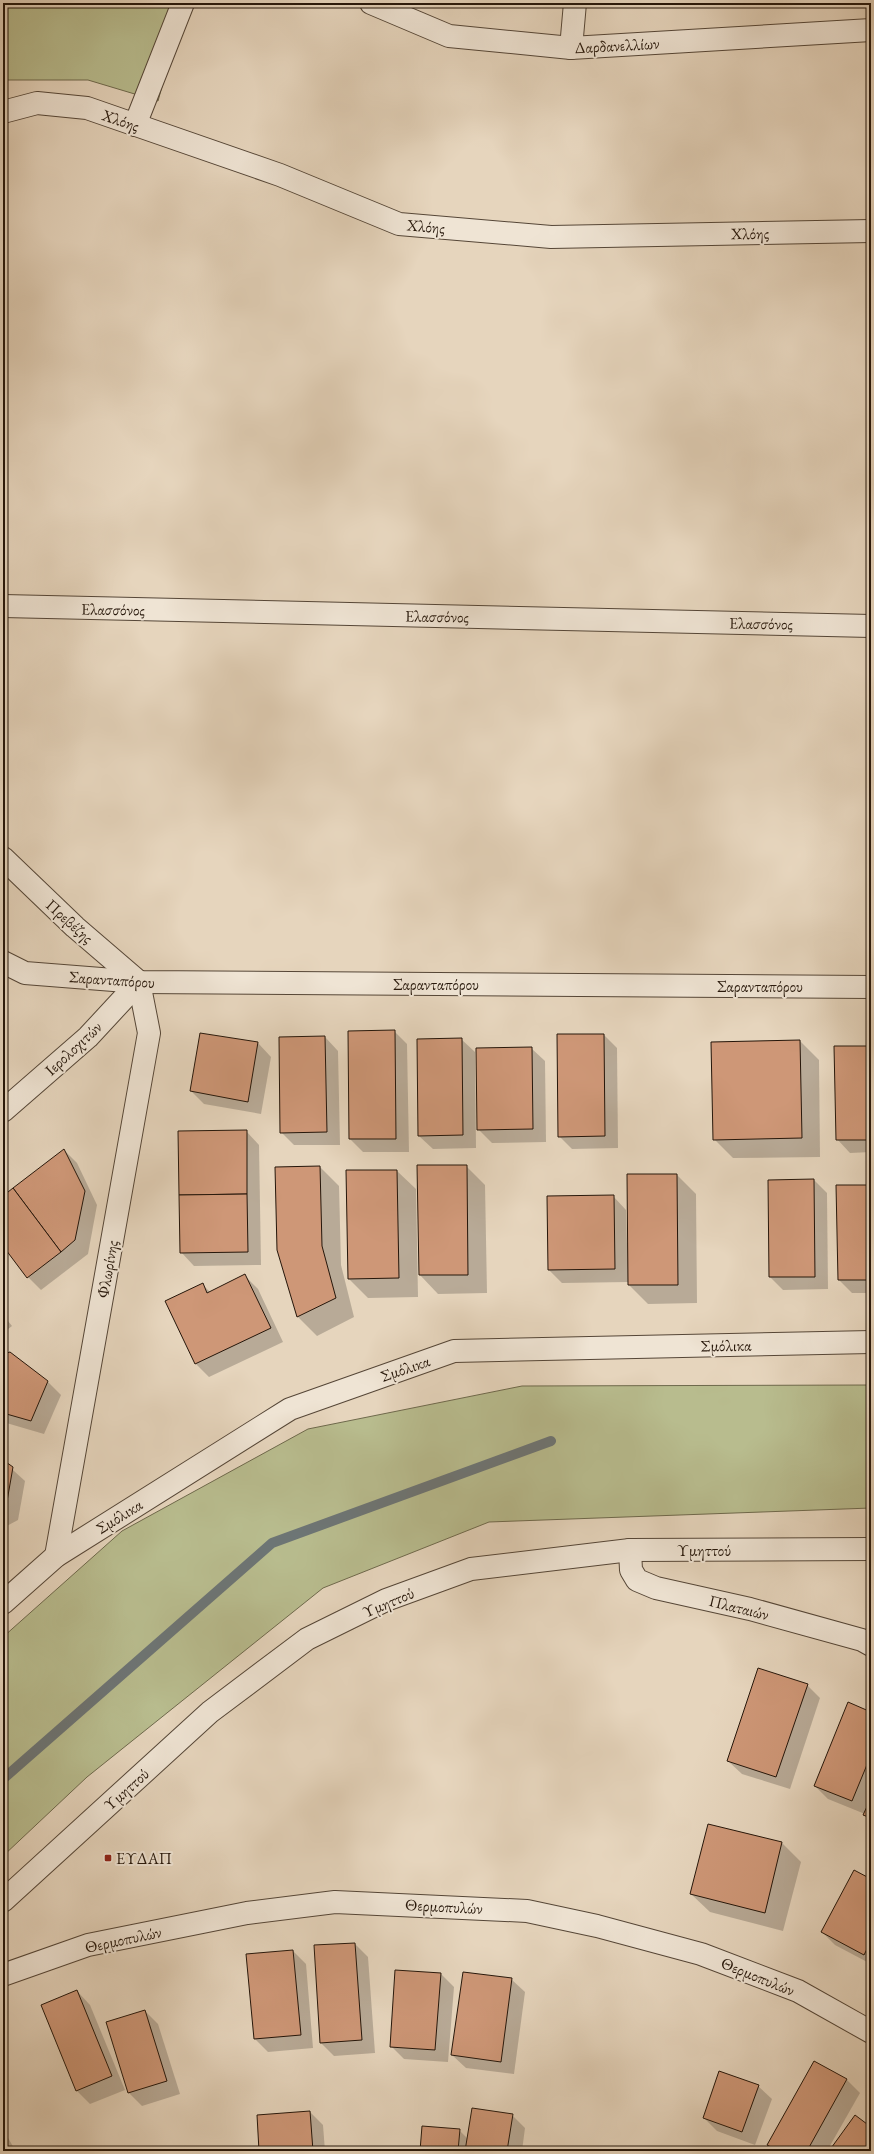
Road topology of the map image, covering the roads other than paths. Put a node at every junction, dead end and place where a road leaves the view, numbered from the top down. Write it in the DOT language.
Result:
graph roads {
  1 [pos="183,3"];
  2 [pos="371,3"];
  3 [pos="575,3"];
  4 [pos="871,30"];
  5 [pos="571,48"];
  6 [pos="3,112"];
  7 [pos="135,125"];
  8 [pos="871,231"];
  9 [pos="3,606"];
  10 [pos="871,626"];
  11 [pos="3,858"];
  12 [pos="3,962"];
  13 [pos="25,973"];
  14 [pos="3,981"];
  15 [pos="139,982"];
  16 [pos="871,987"];
  17 [pos="3,1111"];
  18 [pos="871,1342"];
  19 [pos="871,1549"];
  20 [pos="630,1550"];
  21 [pos="56,1556"];
  22 [pos="3,1603"];
  23 [pos="871,1645"];
  24 [pos="3,1901"];
  25 [pos="3,1975"];
  26 [pos="871,2032"];
  1 -- 7 [label="street"];
  2 -- 5 [label="street, Δαρδανελλίων"];
  3 -- 5 [label="street"];
  4 -- 5 [label="street, Δαρδανελλίων"];
  6 -- 7 [label="street, Χλόης"];
  7 -- 8 [label="street, Χλόης"];
  9 -- 10 [label="street, Ελασσόνος"];
  11 -- 15 [label="street, Πρεβέζης"];
  12 -- 13 [label="street, Σαρανταπόρου"];
  13 -- 14 [label="street"];
  13 -- 15 [label="street, Σαρανταπόρου"];
  15 -- 16 [label="street, Σαρανταπόρου"];
  15 -- 17 [label="street, Ιερολοχιτών"];
  15 -- 21 [label="street, Φλωρίνης"];
  18 -- 21 [label="street, Σμόλικα"];
  19 -- 20 [label="street, Υμηττού"];
  20 -- 23 [label="street, Πλαταιών"];
  20 -- 24 [label="street, Υμηττού"];
  21 -- 22 [label="street, Σμόλικα"];
  25 -- 26 [label="street, Θερμοπυλών"];
}
